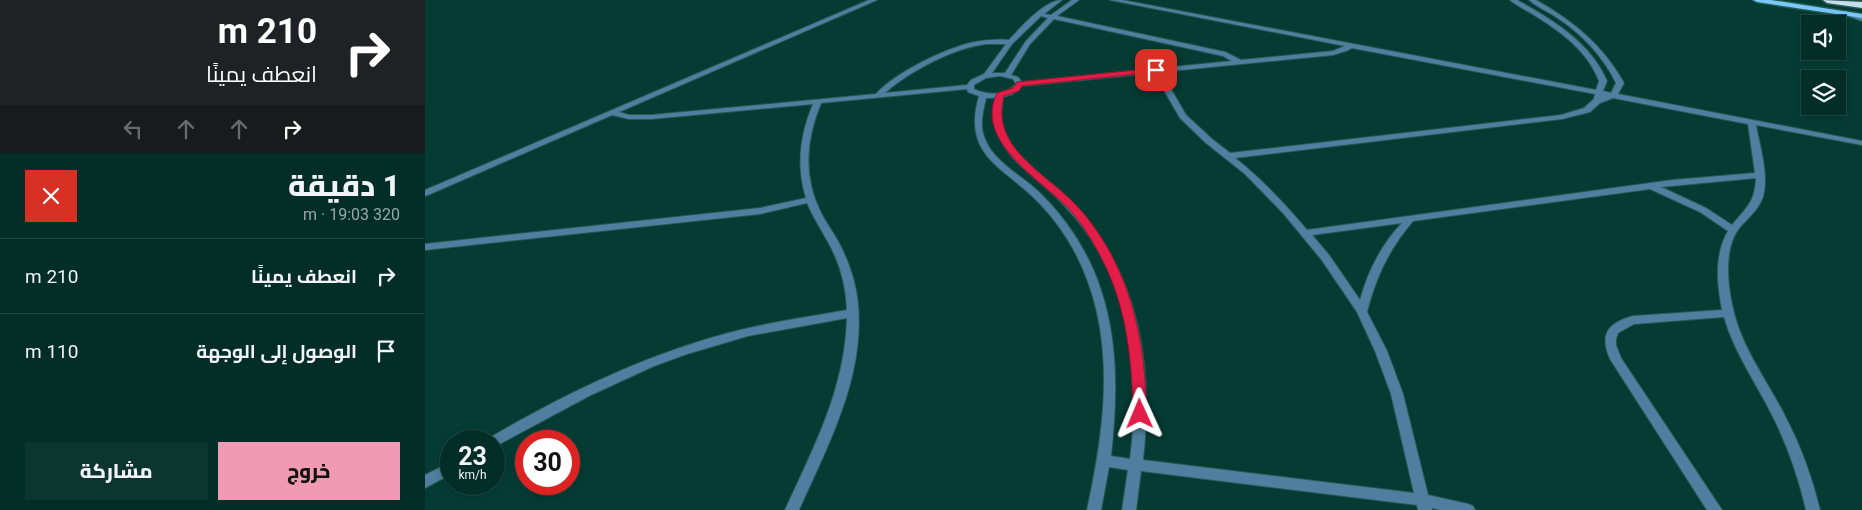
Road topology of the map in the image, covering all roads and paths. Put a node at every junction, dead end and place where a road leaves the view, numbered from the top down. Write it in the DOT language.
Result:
graph roads {
  1 [pos="874,0"];
  2 [pos="1059,0"];
  3 [pos="1076,0"];
  4 [pos="1113,0"];
  5 [pos="1513,0"];
  6 [pos="1532,0"];
  7 [pos="1757,0"];
  8 [pos="1827,0"];
  9 [pos="1862,5"];
  10 [pos="1038,14"];
  11 [pos="1862,17"];
  12 [pos="1052,18"];
  13 [pos="1009,42"];
  14 [pos="1351,45"];
  15 [pos="1585,51"];
  16 [pos="1600,51"];
  17 [pos="1239,62"];
  18 [pos="1156,70"];
  19 [pos="1007,75"];
  20 [pos="987,76"];
  21 [pos="1019,84"];
  22 [pos="970,87"];
  23 [pos="983,95"];
  24 [pos="1000,95"];
  25 [pos="1614,95"];
  26 [pos="878,96"];
  27 [pos="1597,97"];
  28 [pos="818,102"];
  29 [pos="613,113"];
  30 [pos="1752,122"];
  31 [pos="1862,142"];
  32 [pos="1229,156"];
  33 [pos="1759,175"];
  34 [pos="1650,186"];
  35 [pos="425,193"];
  36 [pos="810,200"];
  37 [pos="1410,219"];
  38 [pos="1733,230"];
  39 [pos="1305,233"];
  40 [pos="425,248"];
  41 [pos="1362,312"];
  42 [pos="853,313"];
  43 [pos="1729,313"];
  44 [pos="505,436"];
  45 [pos="1103,461"];
  46 [pos="1136,465"];
  47 [pos="440,473"];
  48 [pos="425,482"];
  49 [pos="1424,505"];
  50 [pos="792,510"];
  51 [pos="1094,510"];
  52 [pos="1129,510"];
  53 [pos="1468,510"];
  54 [pos="1715,510"];
  55 [pos="1813,510"];
  1 -- 29 [label="street"];
  2 -- 10 [label="street"];
  3 -- 12 [label="street"];
  4 -- 14 [label="street"];
  5 -- 15 [label="street"];
  6 -- 16 [label="street"];
  7 -- 11 [label="main road"];
  8 -- 9 [label="highway"];
  10 -- 12 [label="street"];
  10 -- 13 [label="street"];
  12 -- 17 [label="street"];
  12 -- 19 [label="street"];
  13 -- 20 [label="street"];
  13 -- 26 [label="street"];
  14 -- 17 [label="street"];
  14 -- 27 [label="street"];
  15 -- 16 [label="street"];
  15 -- 27 [label="street"];
  16 -- 25 [label="street"];
  17 -- 18 [label="street"];
  18 -- 21 [label="street"];
  18 -- 32 [label="street"];
  19 -- 20 [label="street"];
  19 -- 21 [label="street"];
  20 -- 22 [label="street"];
  21 -- 24 [label="street"];
  22 -- 23 [label="street"];
  22 -- 26 [label="street"];
  23 -- 24 [label="street"];
  23 -- 45 [label="street"];
  24 -- 46 [label="street"];
  25 -- 27 [label="street"];
  25 -- 30 [label="street"];
  26 -- 28 [label="street"];
  27 -- 32 [label="street"];
  28 -- 29 [label="street"];
  28 -- 36 [label="street"];
  29 -- 35 [label="street"];
  30 -- 31 [label="street"];
  30 -- 33 [label="street"];
  32 -- 39 [label="street"];
  33 -- 34 [label="street"];
  33 -- 38 [label="street"];
  34 -- 37 [label="street"];
  34 -- 38 [label="street"];
  36 -- 40 [label="street"];
  36 -- 42 [label="street"];
  37 -- 39 [label="street"];
  37 -- 41 [label="street"];
  38 -- 43 [label="street"];
  39 -- 41 [label="street"];
  41 -- 49 [label="street"];
  42 -- 44 [label="street"];
  42 -- 50 [label="street"];
  43 -- 54 [label="street"];
  43 -- 55 [label="street"];
  45 -- 46 [label="street"];
  45 -- 51 [label="street"];
  46 -- 49 [label="street"];
  46 -- 52 [label="street"];
  47 -- 48 [label="street"];
  49 -- 53 [label="street"];
}
